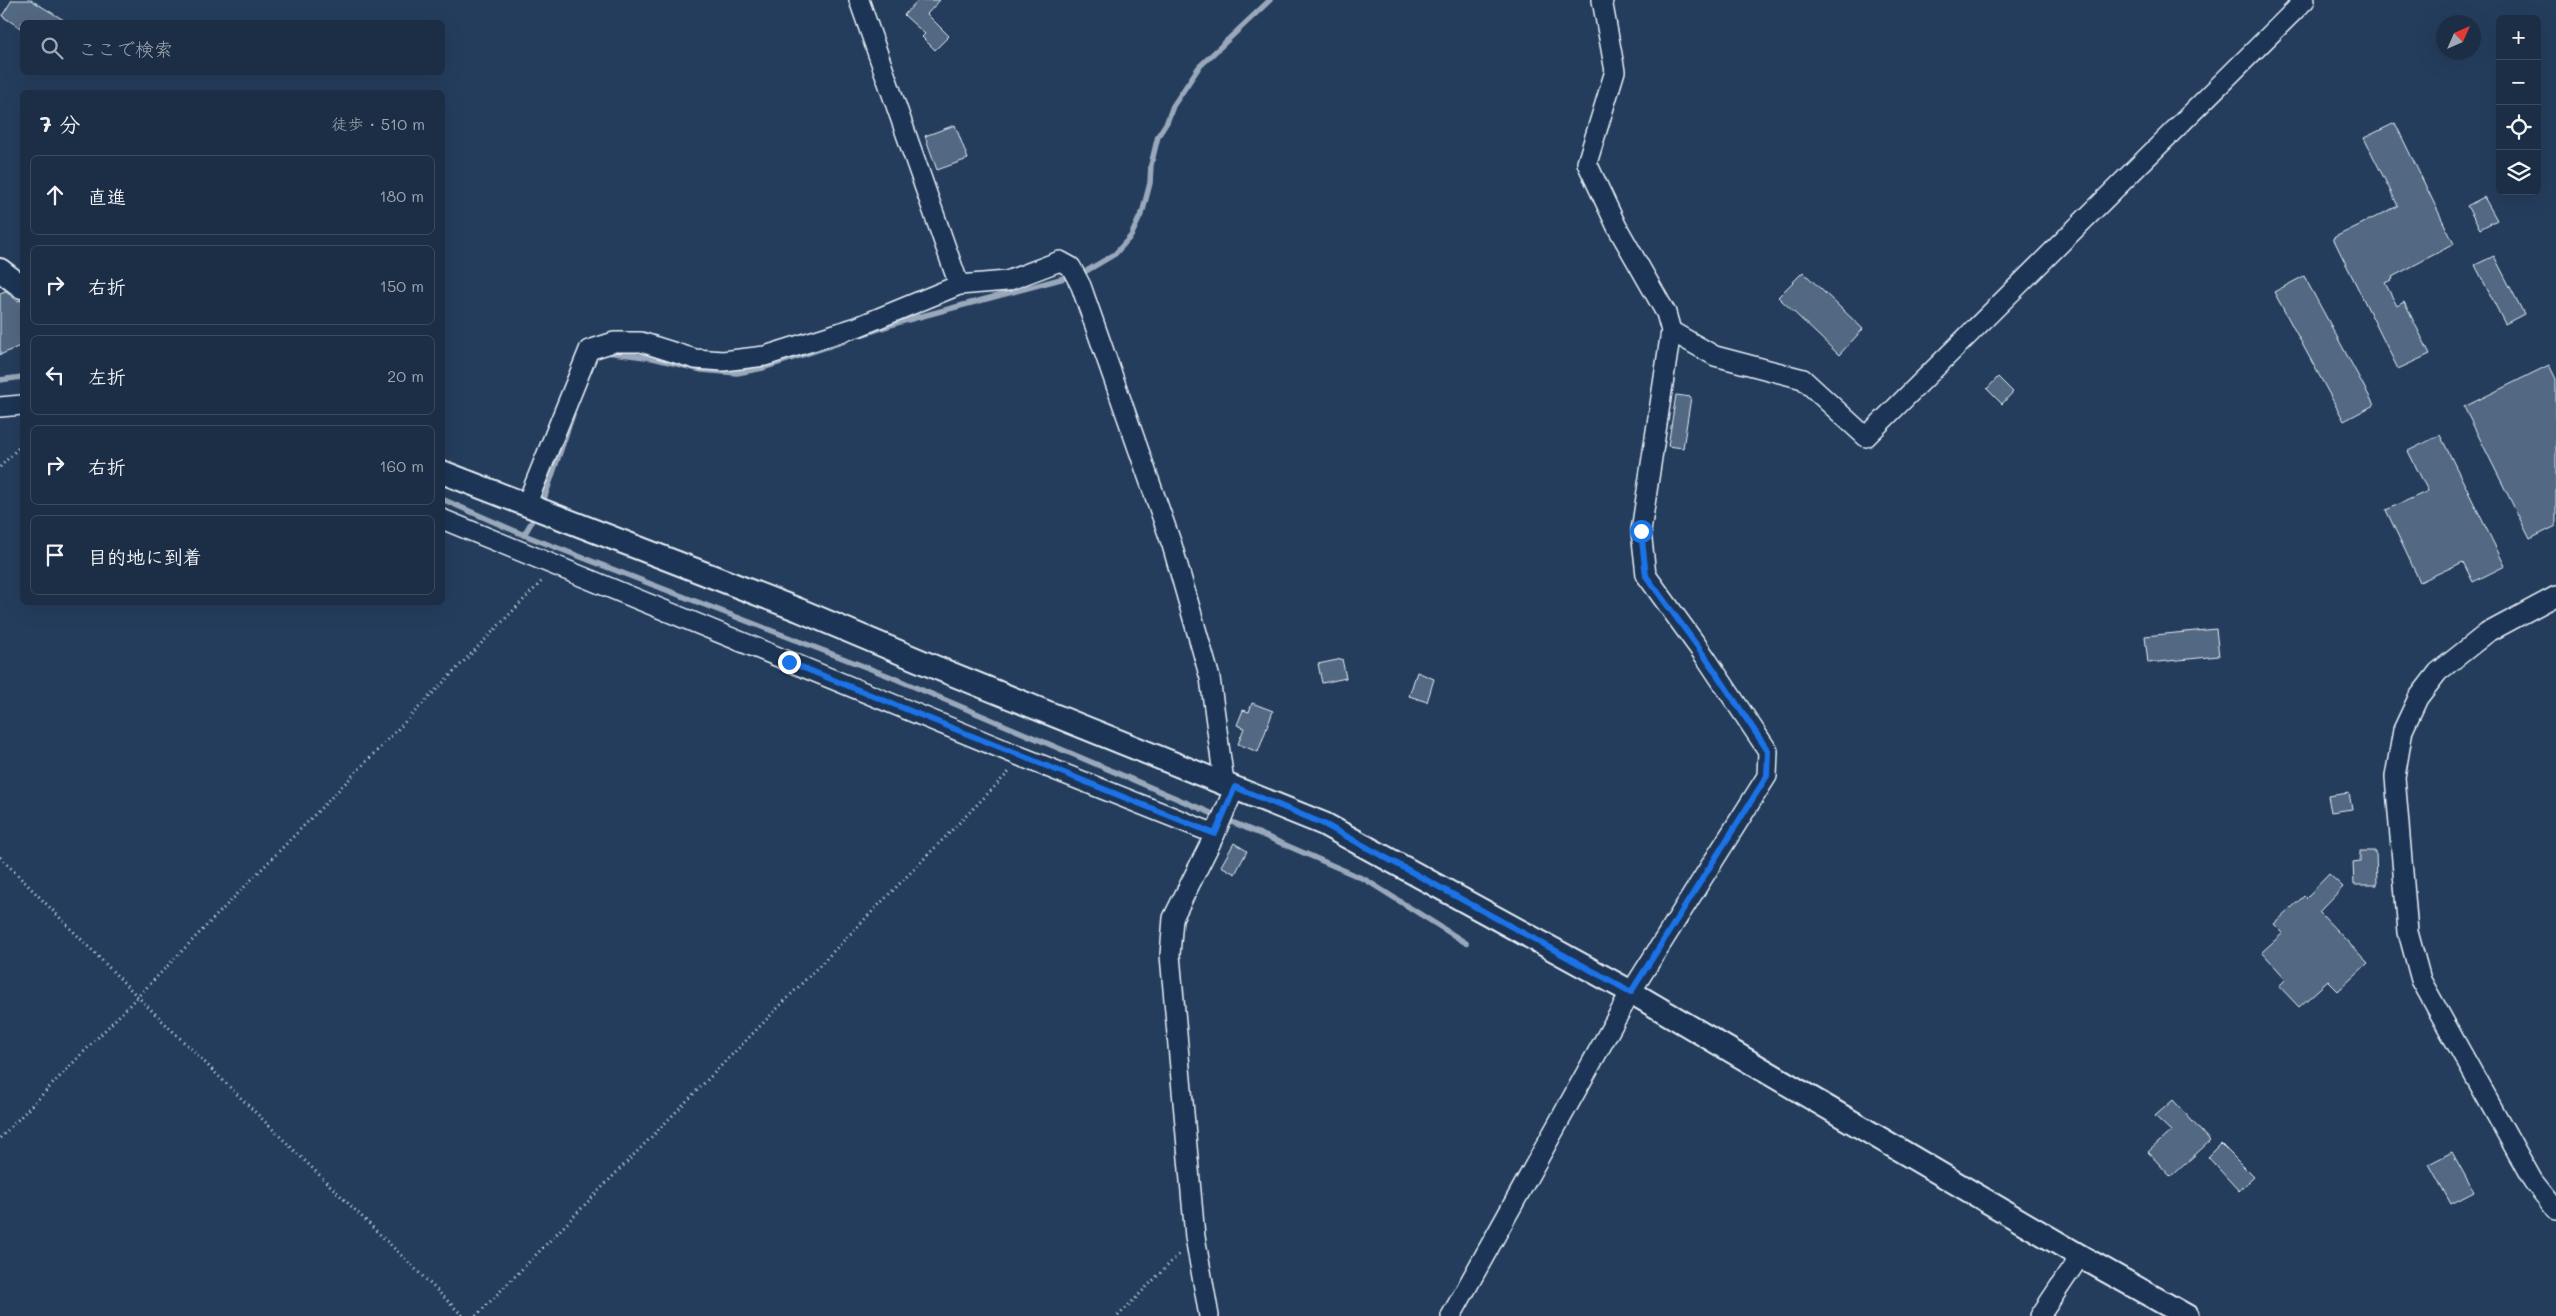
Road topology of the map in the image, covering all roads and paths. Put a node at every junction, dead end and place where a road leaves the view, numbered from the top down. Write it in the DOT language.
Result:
graph roads {
  1 [pos="859,0"];
  2 [pos="1602,0"];
  3 [pos="2305,0"];
  4 [pos="0,270"];
  5 [pos="20,285"];
  6 [pos="959,285"];
  7 [pos="1672,331"];
  8 [pos="20,405"];
  9 [pos="0,407"];
  10 [pos="20,446"];
  11 [pos="0,467"];
  12 [pos="445,473"];
  13 [pos="527,503"];
  14 [pos="445,520"];
  15 [pos="556,566"];
  16 [pos="2556,596"];
  17 [pos="1022,758"];
  18 [pos="1229,790"];
  19 [pos="1217,829"];
  20 [pos="0,857"];
  21 [pos="1631,992"];
  22 [pos="138,997"];
  23 [pos="0,1138"];
  24 [pos="2556,1210"];
  25 [pos="1195,1237"];
  26 [pos="2080,1256"];
  27 [pos="463,1316"];
  28 [pos="476,1316"];
  29 [pos="1118,1316"];
  30 [pos="1210,1316"];
  31 [pos="1451,1316"];
  32 [pos="2040,1316"];
  33 [pos="2187,1316"];
  1 -- 6 [label="street"];
  2 -- 7 [label="street"];
  3 -- 7 [label="street"];
  4 -- 5 [label="street"];
  6 -- 13 [label="street"];
  6 -- 18 [label="street"];
  7 -- 21 [label="street"];
  8 -- 9 [label="street"];
  10 -- 11 [label="path"];
  12 -- 13 [label="street"];
  13 -- 18 [label="street"];
  14 -- 15 [label="street"];
  15 -- 17 [label="street"];
  15 -- 22 [label="path"];
  16 -- 24 [label="street"];
  17 -- 19 [label="street"];
  17 -- 28 [label="path"];
  18 -- 19 [label="street"];
  18 -- 21 [label="street"];
  19 -- 25 [label="street"];
  20 -- 22 [label="path"];
  21 -- 26 [label="street"];
  21 -- 31 [label="street"];
  22 -- 23 [label="path"];
  22 -- 27 [label="path"];
  25 -- 29 [label="path"];
  25 -- 30 [label="street"];
  26 -- 32 [label="street"];
  26 -- 33 [label="street"];
}
